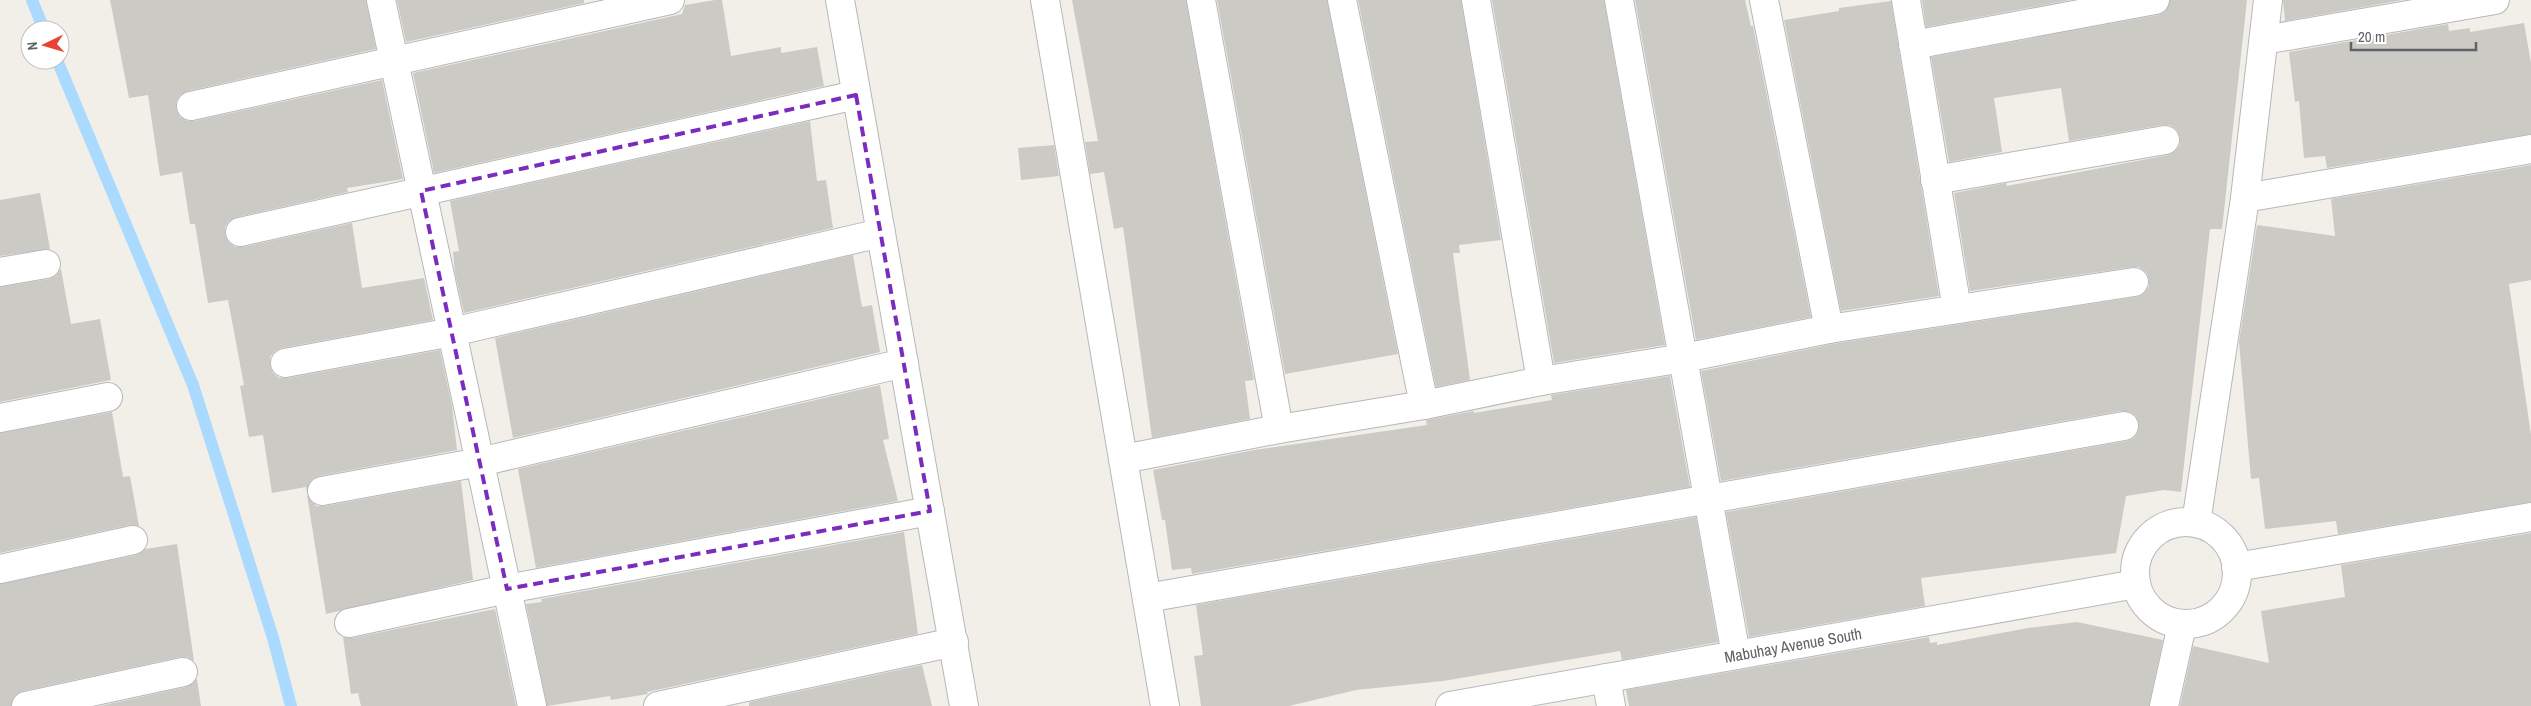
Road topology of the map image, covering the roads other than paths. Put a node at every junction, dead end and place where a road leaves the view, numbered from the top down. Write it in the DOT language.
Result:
graph roads {
  1 [pos="381,0"];
  2 [pos="670,0"];
  3 [pos="840,0"];
  4 [pos="1045,0"];
  5 [pos="1201,0"];
  6 [pos="1342,0"];
  7 [pos="1476,0"];
  8 [pos="1619,0"];
  9 [pos="1764,0"];
  10 [pos="1906,0"];
  11 [pos="2155,0"];
  12 [pos="2268,0"];
  13 [pos="2495,0"];
  14 [pos="2264,40"];
  15 [pos="1913,45"];
  16 [pos="394,60"];
  17 [pos="856,95"];
  18 [pos="190,106"];
  19 [pos="2165,140"];
  20 [pos="2531,149"];
  21 [pos="1935,180"];
  22 [pos="421,191"];
  23 [pos="2245,198"];
  24 [pos="240,232"];
  25 [pos="881,233"];
  26 [pos="46,264"];
  27 [pos="0,272"];
  28 [pos="2134,282"];
  29 [pos="1957,309"];
  30 [pos="1829,329"];
  31 [pos="452,332"];
  32 [pos="1684,358"];
  33 [pos="904,363"];
  34 [pos="285,364"];
  35 [pos="1541,381"];
  36 [pos="108,397"];
  37 [pos="1424,405"];
  38 [pos="0,418"];
  39 [pos="2124,426"];
  40 [pos="1279,429"];
  41 [pos="1123,459"];
  42 [pos="480,462"];
  43 [pos="322,491"];
  44 [pos="1710,500"];
  45 [pos="930,511"];
  46 [pos="2531,517"];
  47 [pos="2196,523"];
  48 [pos="133,540"];
  49 [pos="2236,567"];
  50 [pos="0,569"];
  51 [pos="2136,584"];
  52 [pos="507,589"];
  53 [pos="1147,598"];
  54 [pos="349,623"];
  55 [pos="2182,625"];
  56 [pos="954,642"];
  57 [pos="1736,655"];
  58 [pos="183,672"];
  59 [pos="1606,678"];
  60 [pos="1458,705"];
  61 [pos="26,706"];
  62 [pos="532,706"];
  63 [pos="658,706"];
  64 [pos="964,706"];
  65 [pos="1165,706"];
  66 [pos="1611,706"];
  67 [pos="2164,706"];
  1 -- 16 [label="street"];
  2 -- 16 [label="street"];
  3 -- 17 [label="street"];
  4 -- 41 [label="street"];
  5 -- 40 [label="street"];
  6 -- 37 [label="street"];
  7 -- 35 [label="street"];
  8 -- 32 [label="street"];
  9 -- 30 [label="street"];
  10 -- 15 [label="street"];
  11 -- 15 [label="street"];
  12 -- 14 [label="street"];
  13 -- 14 [label="street"];
  14 -- 23 [label="street"];
  15 -- 21 [label="street"];
  16 -- 18 [label="street"];
  16 -- 22 [label="street"];
  17 -- 22 [label="street"];
  17 -- 25 [label="street"];
  19 -- 21 [label="street"];
  20 -- 23 [label="street"];
  21 -- 29 [label="street"];
  22 -- 24 [label="street"];
  22 -- 31 [label="street"];
  23 -- 47 [label="street"];
  25 -- 31 [label="street"];
  25 -- 33 [label="street"];
  26 -- 27 [label="street"];
  28 -- 29 [label="street"];
  29 -- 30 [label="street"];
  30 -- 32 [label="street"];
  31 -- 34 [label="street"];
  31 -- 42 [label="street"];
  32 -- 35 [label="street"];
  32 -- 44 [label="street"];
  33 -- 42 [label="street"];
  33 -- 45 [label="street"];
  35 -- 37 [label="street"];
  36 -- 38 [label="street"];
  37 -- 40 [label="street"];
  39 -- 44 [label="street"];
  40 -- 41 [label="street"];
  41 -- 53 [label="street"];
  42 -- 43 [label="street"];
  42 -- 52 [label="street"];
  44 -- 53 [label="street"];
  44 -- 57 [label="street"];
  45 -- 52 [label="street"];
  45 -- 56 [label="street"];
  46 -- 49 [label="street"];
  47 -- 49 [label="street"];
  47 -- 51 [label="street"];
  48 -- 50 [label="street"];
  49 -- 55 [label="street"];
  51 -- 55 [label="street"];
  51 -- 57 [label="street, Mabuhay Avenue South"];
  52 -- 54 [label="street"];
  52 -- 62 [label="street"];
  53 -- 65 [label="street"];
  55 -- 67 [label="street"];
  56 -- 63 [label="street"];
  56 -- 64 [label="street"];
  57 -- 59 [label="street, Mabuhay Avenue South"];
  58 -- 61 [label="street"];
  59 -- 60 [label="street, Mabuhay Avenue South"];
  59 -- 66 [label="street"];
}
